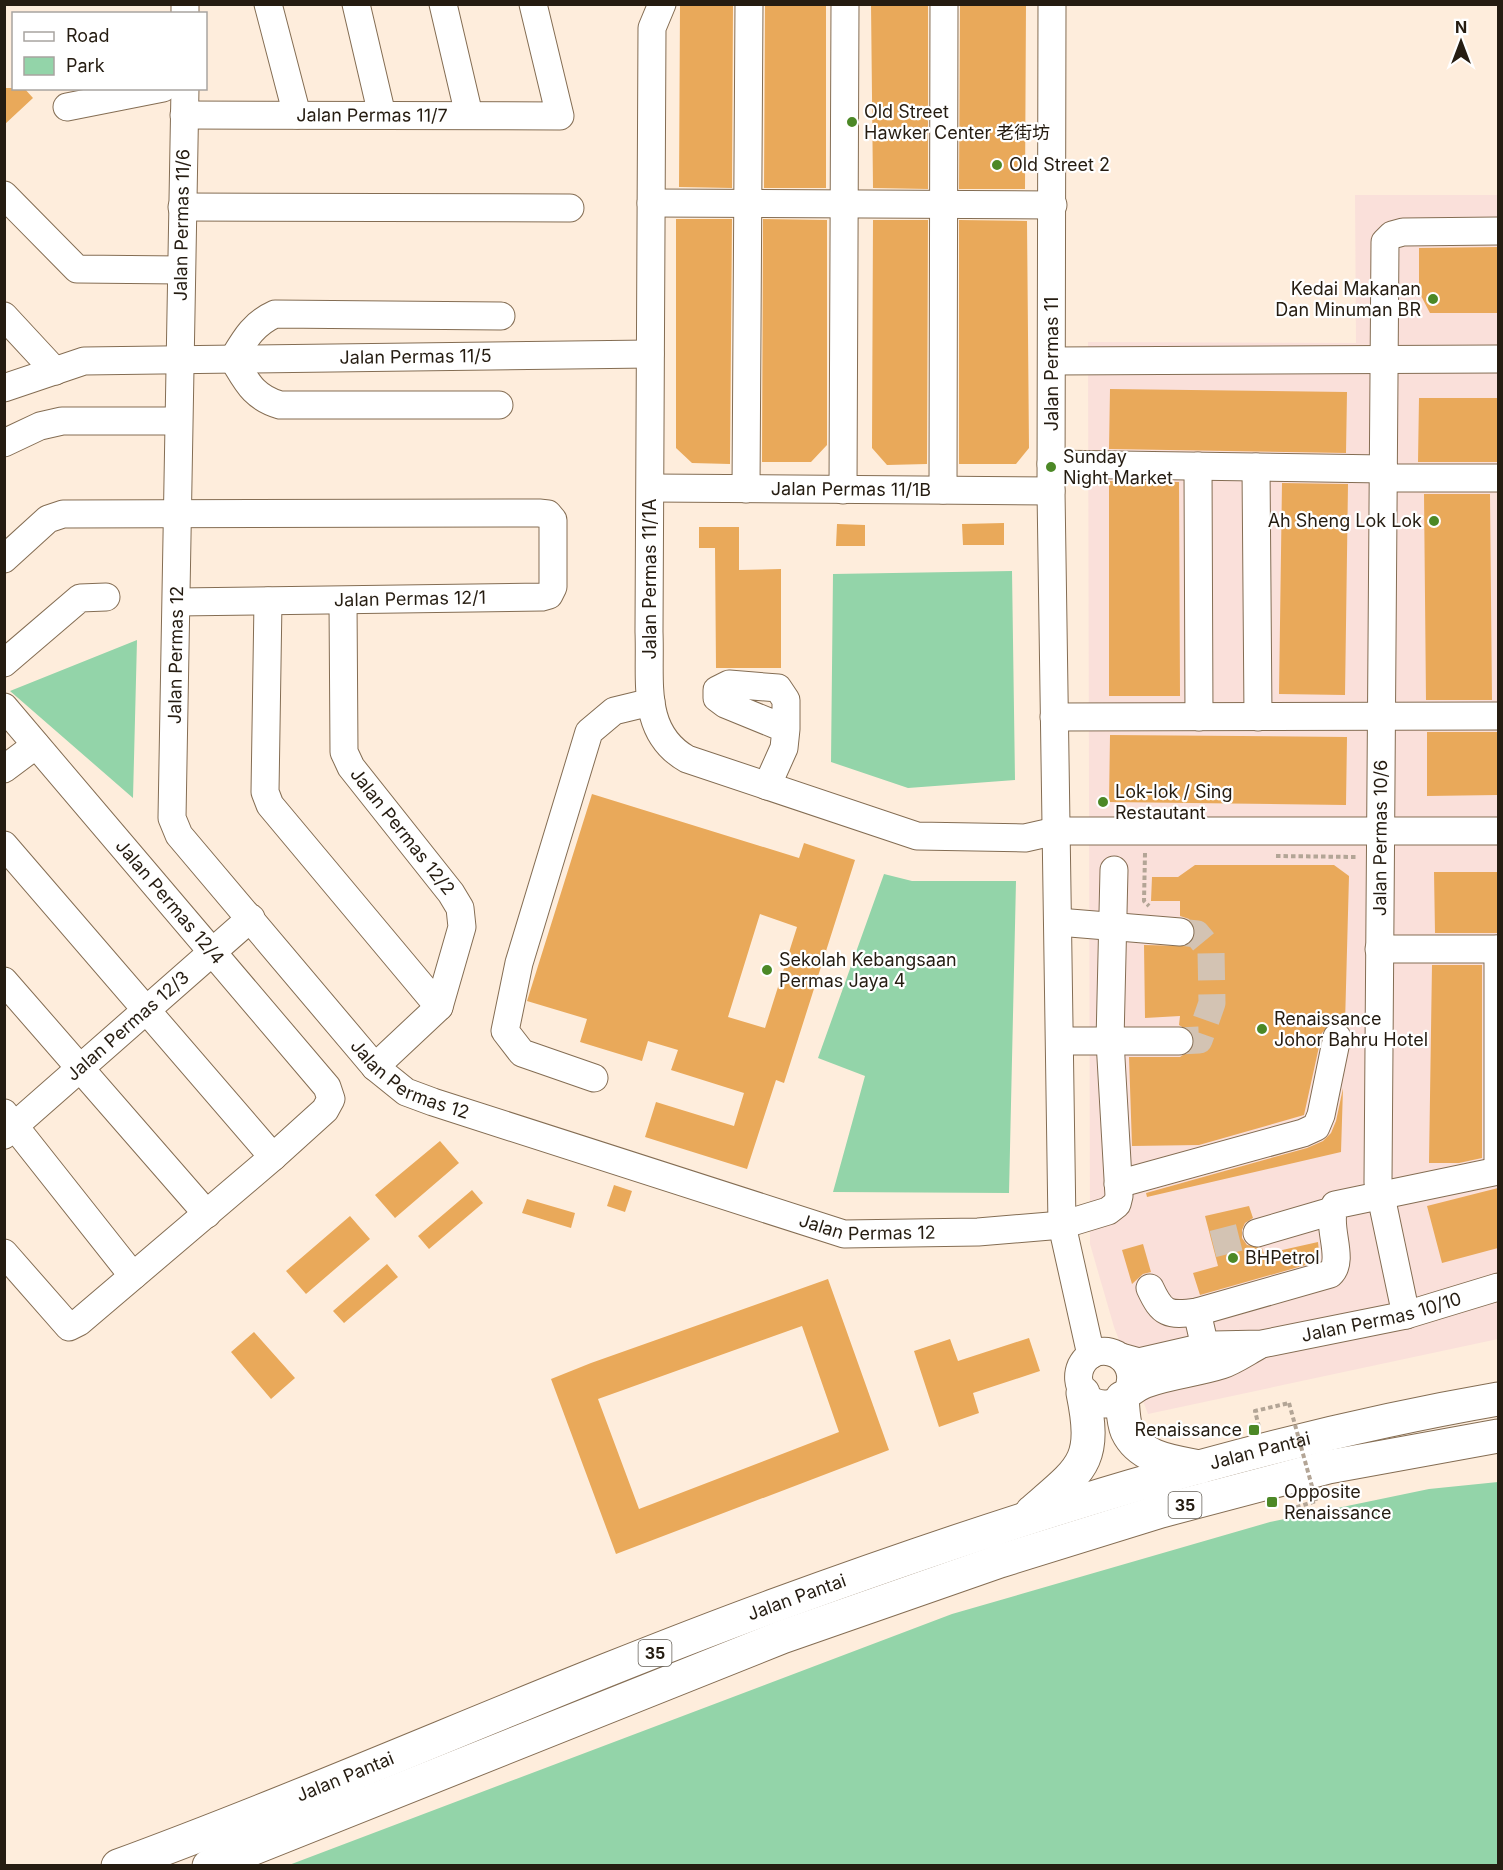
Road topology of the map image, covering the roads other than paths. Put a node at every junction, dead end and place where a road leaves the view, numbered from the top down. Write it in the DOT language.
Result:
graph roads {
  1 [pos="268,4"];
  2 [pos="356,4"];
  3 [pos="443,4"];
  4 [pos="533,4"];
  5 [pos="662,4"];
  6 [pos="749,4"];
  7 [pos="845,4"];
  8 [pos="944,4"];
  9 [pos="1052,4"];
  10 [pos="152,90"];
  11 [pos="184,102"];
  12 [pos="67,107"];
  13 [pos="297,115"];
  14 [pos="382,115"];
  15 [pos="469,115"];
  16 [pos="4,195"];
  17 [pos="651,203"];
  18 [pos="748,204"];
  19 [pos="844,204"];
  20 [pos="945,204"];
  21 [pos="1053,204"];
  22 [pos="182,207"];
  23 [pos="570,208"];
  24 [pos="1498,231"];
  25 [pos="181,270"];
  26 [pos="4,316"];
  27 [pos="501,316"];
  28 [pos="650,354"];
  29 [pos="233,359"];
  30 [pos="1385,359"];
  31 [pos="1498,359"];
  32 [pos="179,361"];
  33 [pos="1052,361"];
  34 [pos="55,371"];
  35 [pos="4,388"];
  36 [pos="499,405"];
  37 [pos="178,421"];
  38 [pos="4,443"];
  39 [pos="1051,464"];
  40 [pos="1198,466"];
  41 [pos="1256,467"];
  42 [pos="1384,473"];
  43 [pos="1498,478"];
  44 [pos="651,488"];
  45 [pos="746,489"];
  46 [pos="843,490"];
  47 [pos="943,490"];
  48 [pos="1051,491"];
  49 [pos="177,512"];
  50 [pos="4,559"];
  51 [pos="106,597"];
  52 [pos="268,601"];
  53 [pos="343,601"];
  54 [pos="177,602"];
  55 [pos="4,663"];
  56 [pos="651,702"];
  57 [pos="4,707"];
  58 [pos="1381,716"];
  59 [pos="1498,716"];
  60 [pos="1054,717"];
  61 [pos="1199,717"];
  62 [pos="1258,717"];
  63 [pos="786,729"];
  64 [pos="36,745"];
  65 [pos="4,770"];
  66 [pos="767,786"];
  67 [pos="1056,831"];
  68 [pos="1380,831"];
  69 [pos="1498,831"];
  70 [pos="4,844"];
  71 [pos="1114,870"];
  72 [pos="251,918"];
  73 [pos="1058,922"];
  74 [pos="1114,926"];
  75 [pos="1180,932"];
  76 [pos="1498,949"];
  77 [pos="1379,950"];
  78 [pos="213,953"];
  79 [pos="4,981"];
  80 [pos="439,1007"];
  81 [pos="148,1009"];
  82 [pos="1337,1037"];
  83 [pos="1059,1041"];
  84 [pos="1110,1041"];
  85 [pos="1179,1041"];
  86 [pos="375,1067"];
  87 [pos="80,1068"];
  88 [pos="594,1078"];
  89 [pos="8,1124"];
  90 [pos="273,1157"];
  91 [pos="1498,1171"];
  92 [pos="1118,1184"];
  93 [pos="1381,1196"];
  94 [pos="1332,1211"];
  95 [pos="207,1214"];
  96 [pos="1062,1225"];
  97 [pos="1257,1233"];
  98 [pos="4,1253"];
  99 [pos="133,1276"];
  100 [pos="1498,1287"];
  101 [pos="1150,1288"];
  102 [pos="1197,1312"];
  103 [pos="1406,1315"];
  104 [pos="1262,1344"];
  105 [pos="1205,1347"];
  106 [pos="1091,1355"];
  107 [pos="1121,1357"];
  108 [pos="1498,1384"];
  109 [pos="1083,1393"];
  110 [pos="1125,1395"];
  111 [pos="1498,1399"];
  112 [pos="1397,1417"];
  113 [pos="1498,1436"];
  114 [pos="1498,1443"];
  115 [pos="1372,1459"];
  116 [pos="1202,1467"];
  117 [pos="1024,1519"];
  118 [pos="118,1866"];
  119 [pos="209,1866"];
  1 -- 13 [label="street"];
  2 -- 14 [label="street"];
  3 -- 15 [label="street"];
  4 -- 15 [label="street, Jalan Permas 11/7"];
  5 -- 17 [label="street, Jalan Permas 11/1A"];
  6 -- 18 [label="street"];
  7 -- 19 [label="street"];
  8 -- 20 [label="street"];
  9 -- 21 [label="street, Jalan Permas 11"];
  10 -- 12 [label="street"];
  11 -- 13 [label="street, Jalan Permas 11/7"];
  11 -- 22 [label="street, Jalan Permas 11/6"];
  13 -- 14 [label="street, Jalan Permas 11/7"];
  14 -- 15 [label="street, Jalan Permas 11/7"];
  16 -- 25 [label="street"];
  17 -- 18 [label="street"];
  17 -- 28 [label="street, Jalan Permas 11/1A"];
  18 -- 19 [label="street"];
  18 -- 45 [label="street"];
  19 -- 20 [label="street"];
  19 -- 46 [label="street"];
  20 -- 21 [label="street"];
  20 -- 47 [label="street"];
  21 -- 33 [label="street, Jalan Permas 11"];
  22 -- 23 [label="street"];
  22 -- 25 [label="street, Jalan Permas 11/6"];
  24 -- 30 [label="street, Jalan Permas 10/6"];
  25 -- 32 [label="street, Jalan Permas 11/6"];
  26 -- 34 [label="street"];
  27 -- 29 [label="street"];
  28 -- 29 [label="street, Jalan Permas 11/5"];
  28 -- 44 [label="street, Jalan Permas 11/1A"];
  29 -- 32 [label="street, Jalan Permas 11/5"];
  29 -- 36 [label="street"];
  30 -- 31 [label="street"];
  30 -- 33 [label="street"];
  30 -- 42 [label="street, Jalan Permas 10/6"];
  32 -- 34 [label="street, Jalan Permas 11/5"];
  32 -- 37 [label="street, Jalan Permas 12"];
  33 -- 39 [label="street, Jalan Permas 11"];
  34 -- 35 [label="street, Jalan Permas 11/5"];
  37 -- 38 [label="street"];
  37 -- 49 [label="street, Jalan Permas 12"];
  39 -- 40 [label="street"];
  39 -- 48 [label="street, Jalan Permas 11"];
  40 -- 41 [label="street"];
  40 -- 61 [label="street"];
  41 -- 42 [label="street"];
  41 -- 62 [label="street"];
  42 -- 43 [label="street"];
  42 -- 58 [label="street, Jalan Permas 10/6"];
  44 -- 45 [label="street, Jalan Permas 11/1B"];
  44 -- 56 [label="street, Jalan Permas 11/1A"];
  45 -- 46 [label="street, Jalan Permas 11/1B"];
  46 -- 47 [label="street, Jalan Permas 11/1B"];
  47 -- 48 [label="street, Jalan Permas 11/1B"];
  48 -- 60 [label="street, Jalan Permas 11"];
  49 -- 50 [label="street"];
  49 -- 53 [label="street, Jalan Permas 12/1"];
  49 -- 54 [label="street, Jalan Permas 12"];
  51 -- 55 [label="street"];
  52 -- 53 [label="street, Jalan Permas 12/1"];
  52 -- 54 [label="street, Jalan Permas 12/1"];
  52 -- 80 [label="street"];
  53 -- 80 [label="street, Jalan Permas 12/2"];
  54 -- 72 [label="street, Jalan Permas 12"];
  56 -- 66 [label="street, Jalan Permas 11/1A"];
  56 -- 88 [label="street"];
  57 -- 64 [label="street, Jalan Permas 12/4"];
  58 -- 59 [label="street"];
  58 -- 62 [label="street"];
  58 -- 68 [label="street, Jalan Permas 10/6"];
  60 -- 61 [label="street"];
  60 -- 67 [label="street, Jalan Permas 11"];
  61 -- 62 [label="street"];
  63 -- 66 [label="street"];
  64 -- 65 [label="street"];
  64 -- 78 [label="street, Jalan Permas 12/4"];
  66 -- 67 [label="street, Jalan Permas 11/1A"];
  67 -- 68 [label="street, Jalan Permas 11/1A"];
  67 -- 73 [label="street, Jalan Permas 11"];
  68 -- 69 [label="street, Jalan Permas 11/1A"];
  68 -- 77 [label="street, Jalan Permas 10/6"];
  70 -- 81 [label="street"];
  71 -- 74 [label="street"];
  72 -- 78 [label="street, Jalan Permas 12/3"];
  72 -- 86 [label="street, Jalan Permas 12"];
  73 -- 74 [label="street"];
  73 -- 83 [label="street, Jalan Permas 11"];
  74 -- 75 [label="street"];
  74 -- 84 [label="street"];
  76 -- 77 [label="street"];
  76 -- 91 [label="street"];
  77 -- 93 [label="street, Jalan Permas 10/6"];
  78 -- 81 [label="street, Jalan Permas 12/3"];
  78 -- 90 [label="street, Jalan Permas 12/4"];
  79 -- 87 [label="street"];
  80 -- 86 [label="street"];
  81 -- 87 [label="street, Jalan Permas 12/3"];
  81 -- 90 [label="street"];
  82 -- 92 [label="street"];
  83 -- 84 [label="street"];
  83 -- 96 [label="street, Jalan Permas 11"];
  84 -- 85 [label="street"];
  84 -- 92 [label="street"];
  86 -- 96 [label="street, Jalan Permas 12"];
  87 -- 89 [label="street, Jalan Permas 12/3"];
  87 -- 95 [label="street"];
  89 -- 99 [label="street"];
  90 -- 95 [label="street"];
  91 -- 93 [label="street"];
  92 -- 96 [label="street, Jalan Permas 12"];
  93 -- 94 [label="street"];
  93 -- 103 [label="street, Jalan Permas 10/6"];
  94 -- 97 [label="street"];
  94 -- 102 [label="street"];
  95 -- 99 [label="street"];
  96 -- 106 [label="street"];
  98 -- 99 [label="street"];
  100 -- 103 [label="street, Jalan Permas 10/10"];
  101 -- 102 [label="street"];
  102 -- 105 [label="street"];
  103 -- 104 [label="street, Jalan Permas 10/10"];
  104 -- 105 [label="street, Jalan Permas 10/10"];
  104 -- 110 [label="street, Jalan Permas 10/10"];
  105 -- 107 [label="street, Jalan Permas 10/10"];
  106 -- 107 [label="street"];
  106 -- 109 [label="street"];
  107 -- 110 [label="street"];
  108 -- 112 [label="highway"];
  109 -- 110 [label="street"];
  109 -- 117 [label="highway"];
  110 -- 116 [label="highway"];
  111 -- 112 [label="highway, Jalan Pantai / 35"];
  112 -- 116 [label="highway, Jalan Pantai / 35"];
  113 -- 115 [label="highway, Jalan Pantai / 35"];
  114 -- 115 [label="highway"];
  115 -- 119 [label="highway, Jalan Pantai / 35"];
  116 -- 117 [label="highway, Jalan Pantai / 35"];
  117 -- 118 [label="highway, Jalan Pantai / 35"];
}
